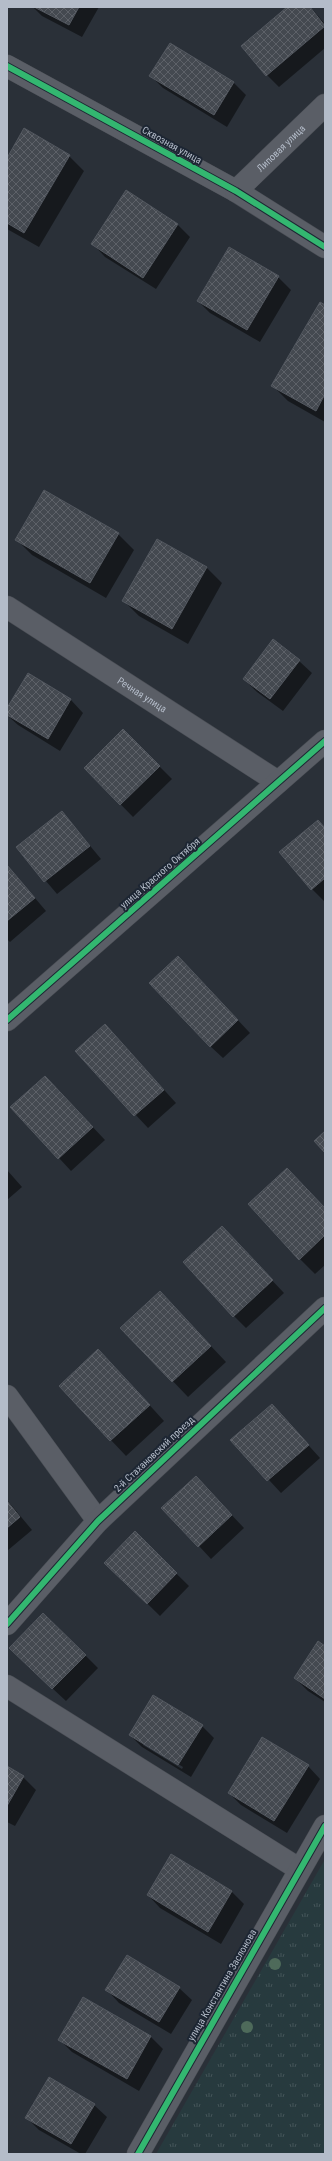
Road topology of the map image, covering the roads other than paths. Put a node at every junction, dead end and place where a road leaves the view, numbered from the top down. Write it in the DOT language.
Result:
graph roads {
  1 [pos="7,66"];
  2 [pos="325,105"];
  3 [pos="236,191"];
  4 [pos="325,247"];
  5 [pos="7,607"];
  6 [pos="325,741"];
  7 [pos="278,782"];
  8 [pos="7,1020"];
  9 [pos="325,1308"];
  10 [pos="7,1396"];
  11 [pos="98,1521"];
  12 [pos="7,1624"];
  13 [pos="7,1686"];
  14 [pos="325,1826"];
  15 [pos="299,1869"];
  16 [pos="138,2154"];
  1 -- 3 [label="street, Сквозная улица"];
  2 -- 3 [label="street, Липовая улица"];
  3 -- 4 [label="street, Сквозная улица"];
  5 -- 7 [label="street, Речная улица"];
  6 -- 7 [label="street, улица Красного Октября"];
  7 -- 8 [label="street, улица Красного Октября"];
  9 -- 11 [label="street, 2-й Стахановский проезд"];
  10 -- 11 [label="street"];
  11 -- 12 [label="street, 2-й Стахановский проезд"];
  13 -- 15 [label="street"];
  14 -- 15 [label="street, улица Константина Заслонова"];
  15 -- 16 [label="street, улица Константина Заслонова"];
}
